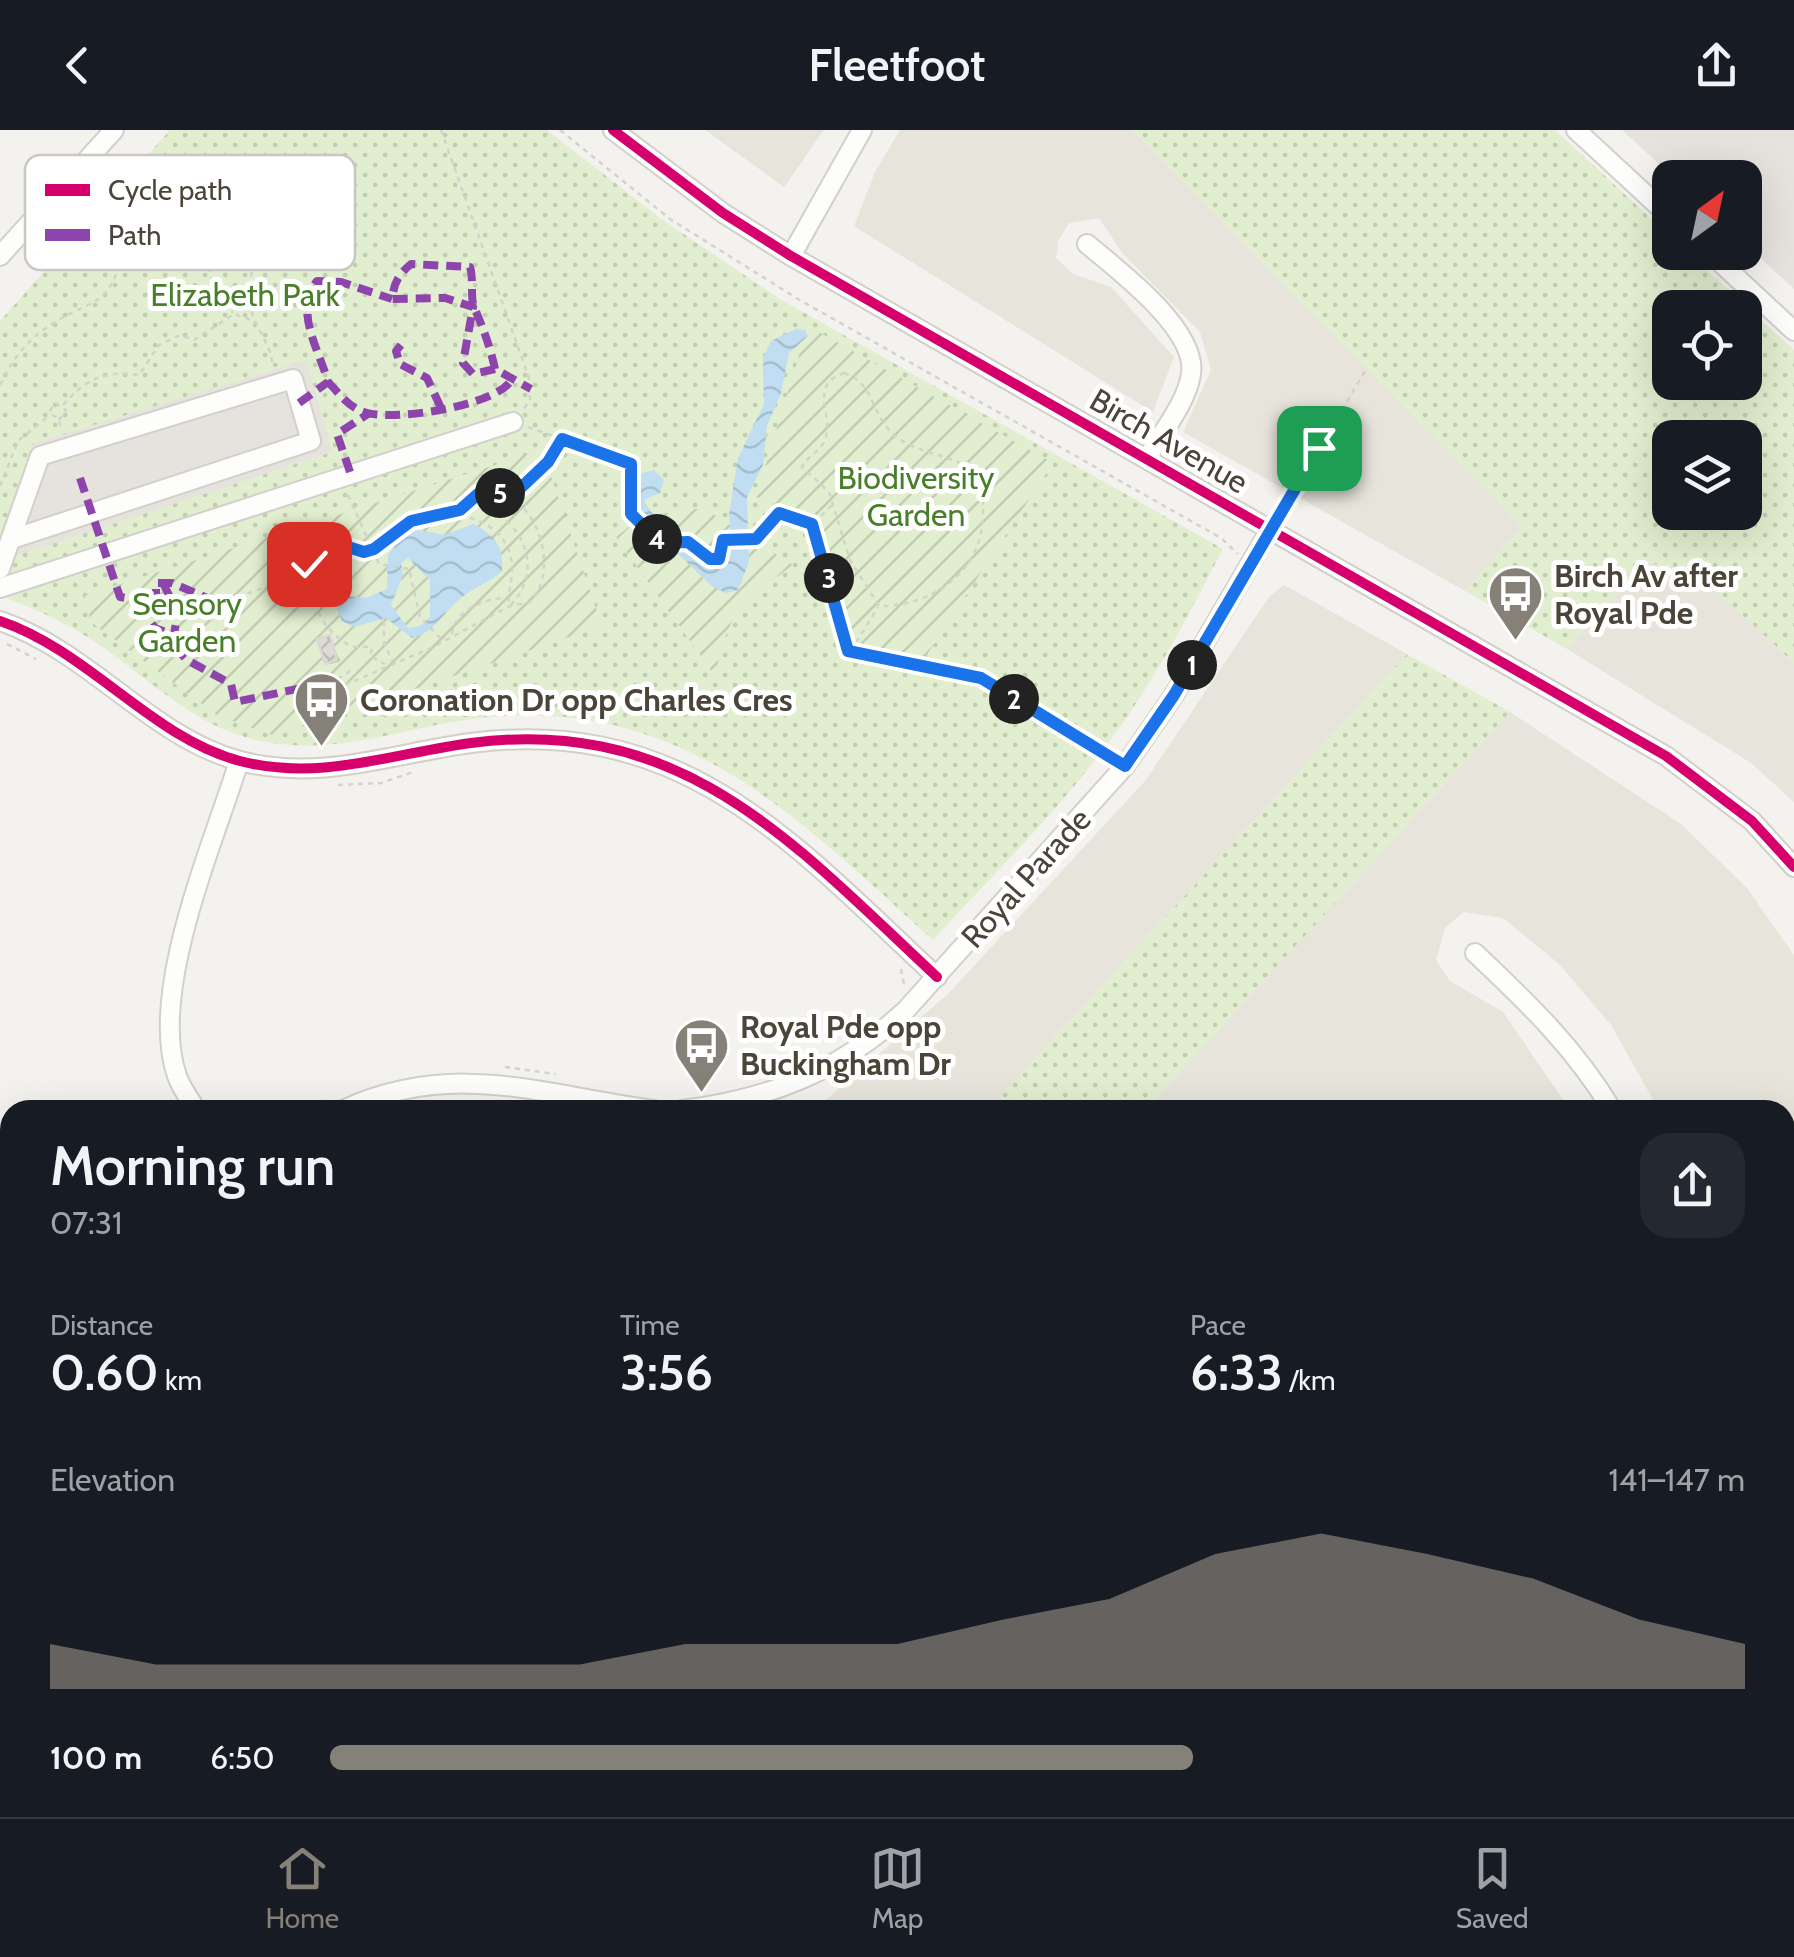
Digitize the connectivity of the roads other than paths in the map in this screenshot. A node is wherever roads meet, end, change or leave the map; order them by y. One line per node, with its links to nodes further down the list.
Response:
1 (114, 130): 5 (street)
2 (613, 130): 10 (street, Birch Avenue)
3 (862, 130): 10 (street)
4 (1576, 130): 6 (street)
5 (91, 155)
6 (1652, 200)
7 (25, 228): 9 (street)
8 (1087, 244): 14 (street)
9 (0, 256)
10 (791, 256): 14 (street, Birch Avenue)
11 (1728, 270): 12 (street)
12 (1794, 331)
13 (513, 422): 18 (street)
14 (1148, 457): 15 (street, Birch Avenue)
15 (1272, 528): 21 (street, Birch Avenue); 23 (street, Royal Parade)
16 (12, 539): 16 (street); 17 (street)
17 (0, 568)
18 (0, 588)
19 (0, 621): 20 (street)
20 (239, 761): 23 (street); 24 (street)
21 (1794, 867)
22 (1475, 953): 28 (street)
23 (937, 977): 27 (street, Royal Parade)
24 (190, 1100)
25 (352, 1100): 26 (street)
26 (595, 1100)
27 (747, 1100)
28 (1606, 1100)

